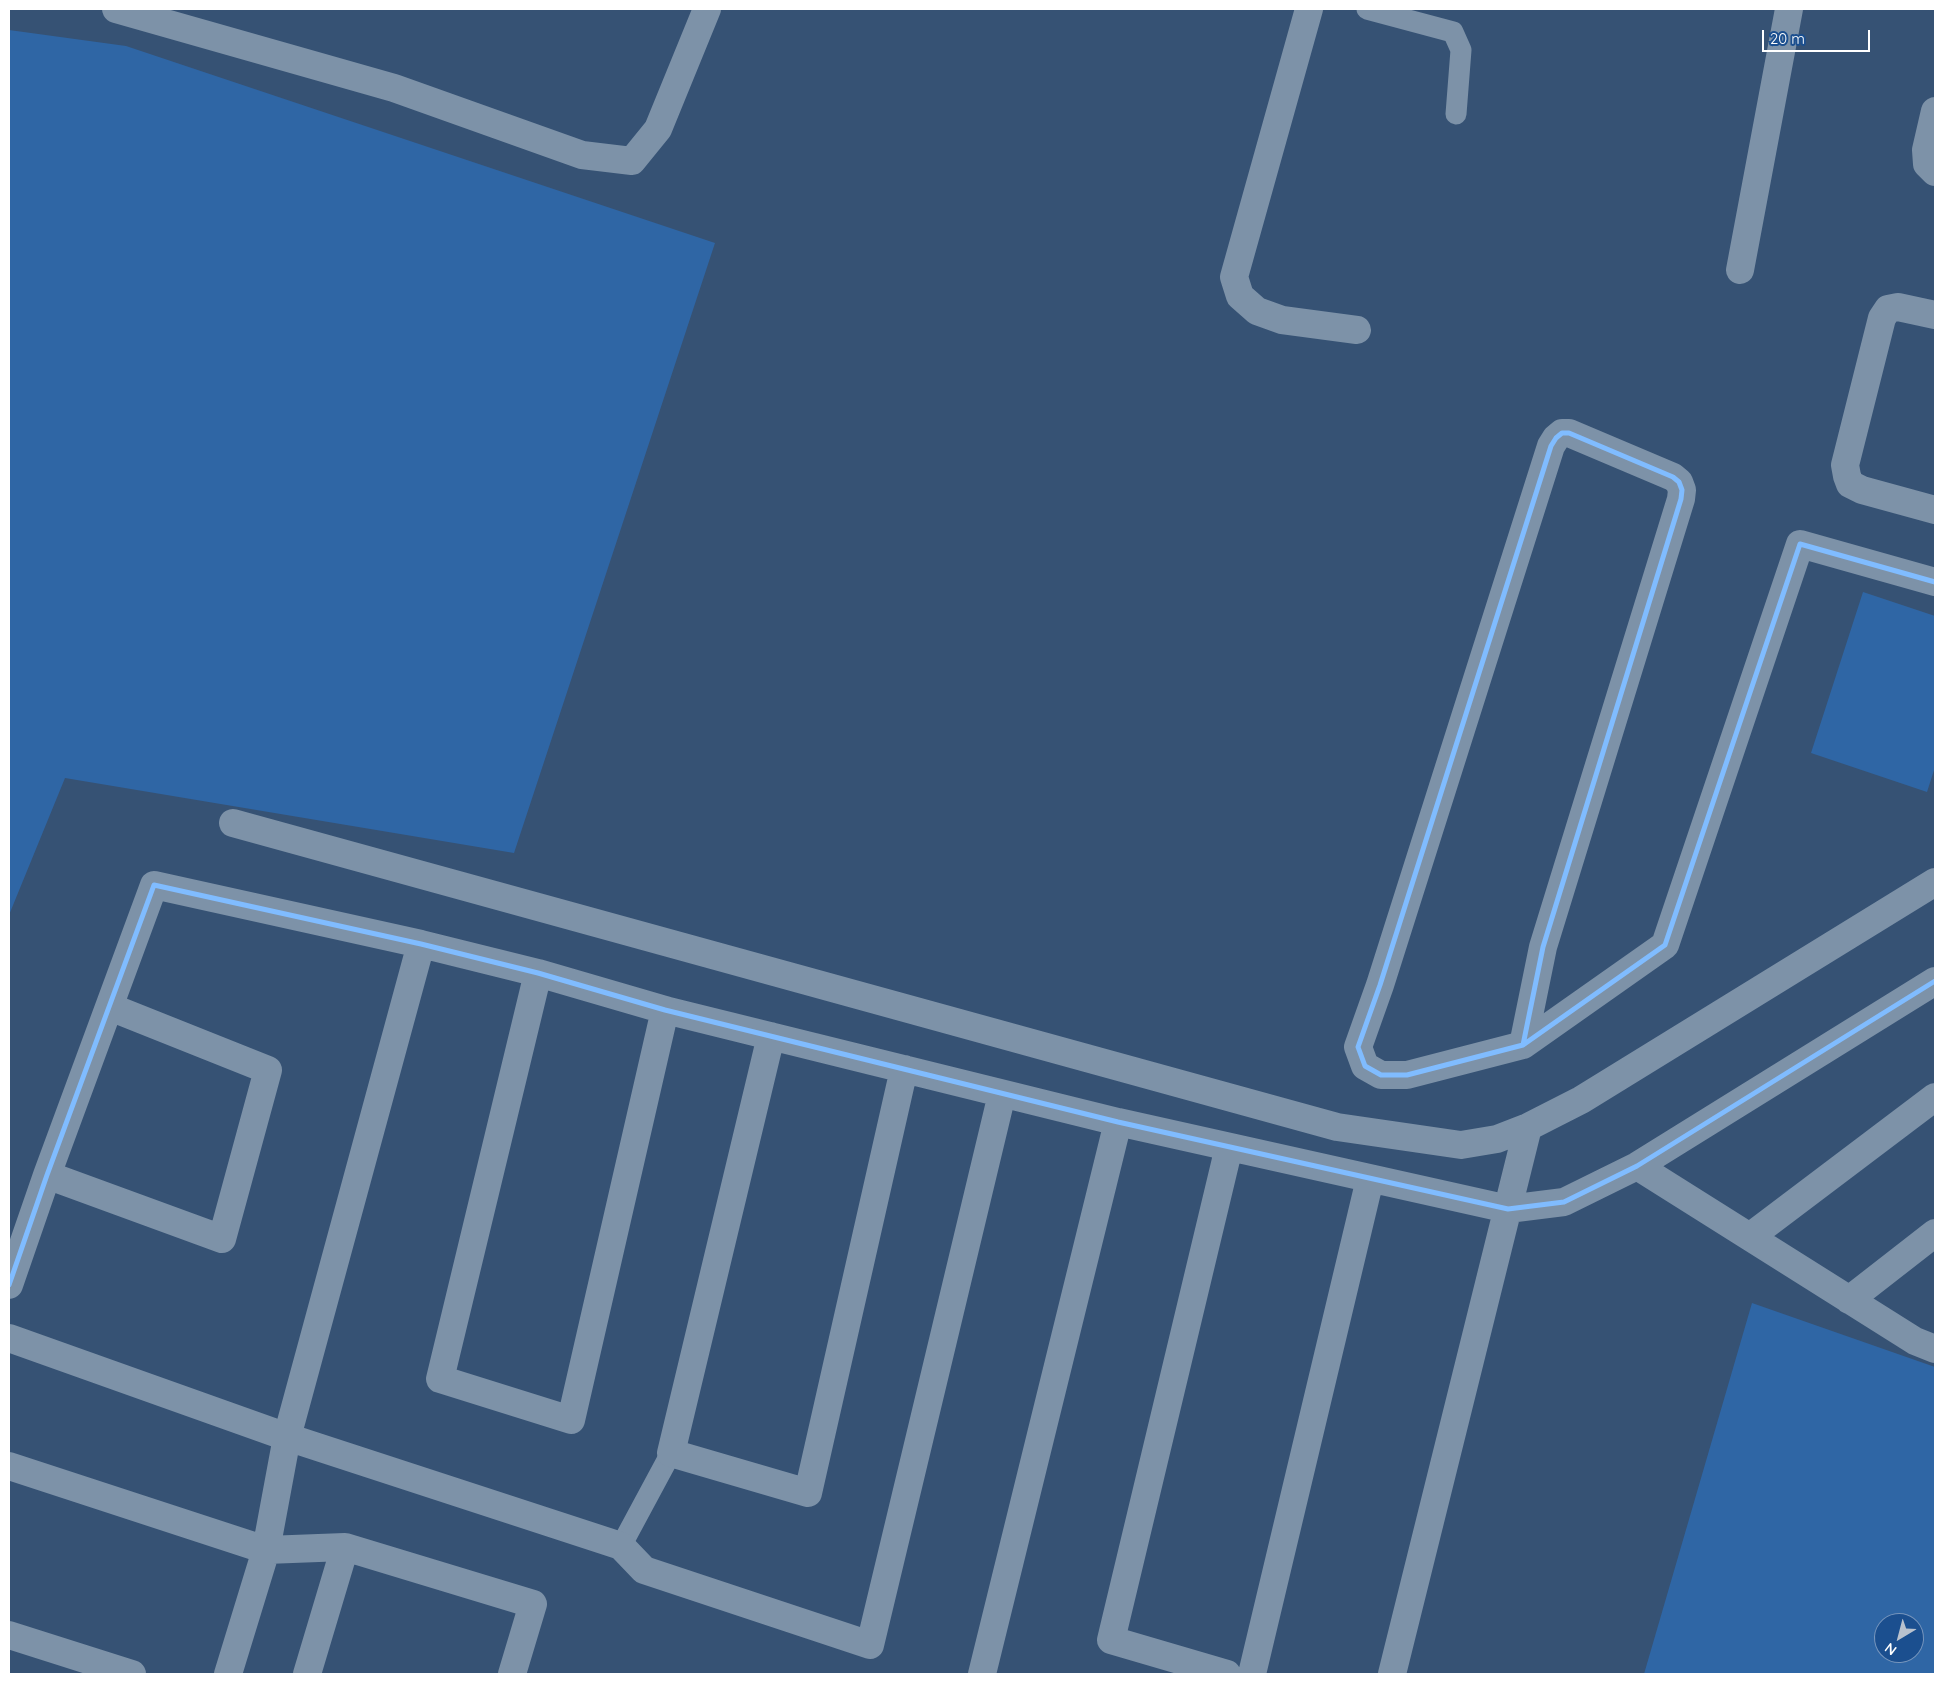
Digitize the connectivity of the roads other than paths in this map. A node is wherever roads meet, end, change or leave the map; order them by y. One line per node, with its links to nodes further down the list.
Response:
1 (116, 9): 2 (street)
2 (708, 9)
3 (1309, 9): 11 (street)
4 (1367, 9): 7 (lane)
5 (1789, 9): 9 (street)
6 (1935, 111): 8 (street)
7 (1456, 114)
8 (1935, 172)
9 (1740, 270)
10 (1935, 314): 12 (street)
11 (1357, 330)
12 (1935, 510)
13 (1935, 582): 22 (street)
14 (233, 823): 27 (street)
15 (1935, 882): 27 (street)
16 (421, 944): 17 (street); 19 (street); 39 (street)
17 (538, 973): 20 (street); 20 (street)
18 (1935, 981): 29 (street)
19 (110, 1007): 30 (street); 30 (street)
20 (665, 1010): 21 (street)
21 (771, 1036): 23 (street); 40 (street)
22 (1522, 1045): 22 (street)
23 (904, 1069): 24 (street); 40 (street)
24 (1002, 1094): 26 (street); 42 (street)
25 (1935, 1097): 34 (street)
26 (1118, 1122): 28 (street); 50 (street)
27 (1528, 1127): 32 (street)
28 (1228, 1147): 31 (street); 51 (street)
29 (1637, 1166): 32 (street); 34 (street)
30 (47, 1176): 35 (street)
31 (1370, 1178): 32 (street); 52 (street)
32 (1508, 1209): 53 (street)
33 (1935, 1234): 36 (street)
34 (1751, 1236): 36 (street)
35 (9, 1285)
36 (1849, 1300): 38 (street)
37 (9, 1338): 39 (street)
38 (1935, 1348)
39 (287, 1438): 42 (street); 44 (street)
40 (671, 1453): 42 (lane)
41 (9, 1466): 44 (street)
42 (621, 1546)
43 (345, 1547): 44 (street); 48 (street); 49 (street)
44 (266, 1550): 47 (street)
45 (9, 1635): 46 (street)
46 (132, 1674)
47 (228, 1674)
48 (307, 1674)
49 (512, 1674)
50 (982, 1674)
51 (1227, 1674)
52 (1252, 1674)
53 (1392, 1674)

